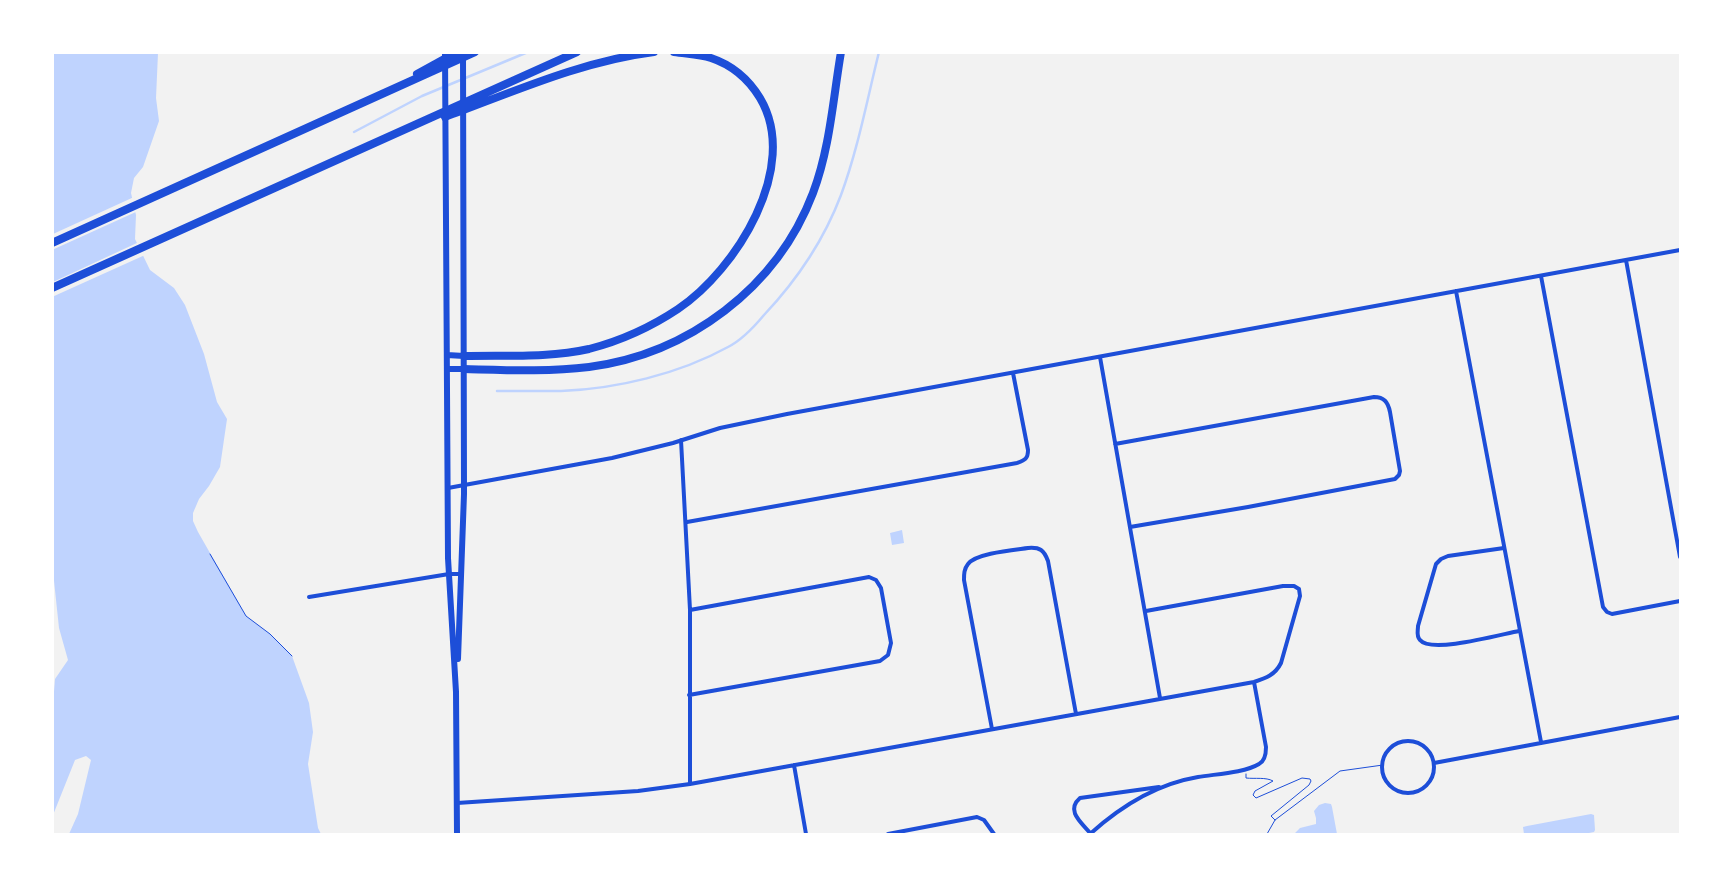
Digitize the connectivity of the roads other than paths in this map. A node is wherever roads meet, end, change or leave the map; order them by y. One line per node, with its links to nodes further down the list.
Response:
1 (445, 52): 17 (main road)
2 (457, 52): 9 (highway)
3 (463, 52): 18 (main road)
4 (475, 52): 9 (highway)
5 (577, 52): 10 (highway)
6 (654, 52): 10 (highway)
7 (674, 52): 18 (highway)
8 (841, 52): 21 (highway)
9 (349, 109): 11 (highway)
10 (387, 138): 15 (highway)
11 (52, 243)
12 (1680, 250): 13 (street)
13 (1626, 260): 14 (street); 30 (street)
14 (1541, 276): 16 (street); 34 (street)
15 (52, 288)
16 (1456, 291): 19 (street); 29 (street)
17 (447, 355): 18 (main road); 20 (main road)
18 (464, 356): 21 (main road)
19 (1100, 357): 22 (street); 24 (street)
20 (447, 369): 21 (main road); 26 (main road)
21 (464, 369): 25 (main road)
22 (1013, 374): 23 (street); 27 (street)
23 (681, 440): 25 (street); 27 (street)
24 (1115, 444): 28 (street); 28 (street)
25 (464, 486): 26 (street); 32 (main road)
26 (448, 488): 31 (main road)
27 (687, 522): 35 (street)
28 (1130, 527): 36 (street)
29 (1504, 548): 37 (street); 37 (street)
30 (1680, 557)
31 (449, 574): 32 (street); 33 (street); 39 (main road)
32 (462, 574): 39 (main road)
33 (309, 597)
34 (1680, 601)
35 (690, 610): 40 (street); 40 (street)
36 (1146, 611): 38 (street); 41 (street)
37 (1519, 631): 45 (street)
38 (1254, 682): 41 (street); 49 (street)
39 (456, 692): 50 (main road)
40 (690, 695): 48 (street)
41 (1160, 698): 42 (street)
42 (1076, 714): 44 (street); 44 (street)
43 (1680, 717): 45 (street)
44 (992, 729): 47 (street)
45 (1541, 742): 46 (street)
46 (1434, 763): 46 (street)
47 (794, 765): 48 (street); 53 (street)
48 (690, 784): 50 (street)
49 (1164, 786): 56 (street); 56 (street)
50 (457, 803): 52 (main road)
51 (912, 832): 54 (street); 55 (street)
52 (457, 834)
53 (806, 834)
54 (888, 834)
55 (994, 834)
56 (1090, 834)

